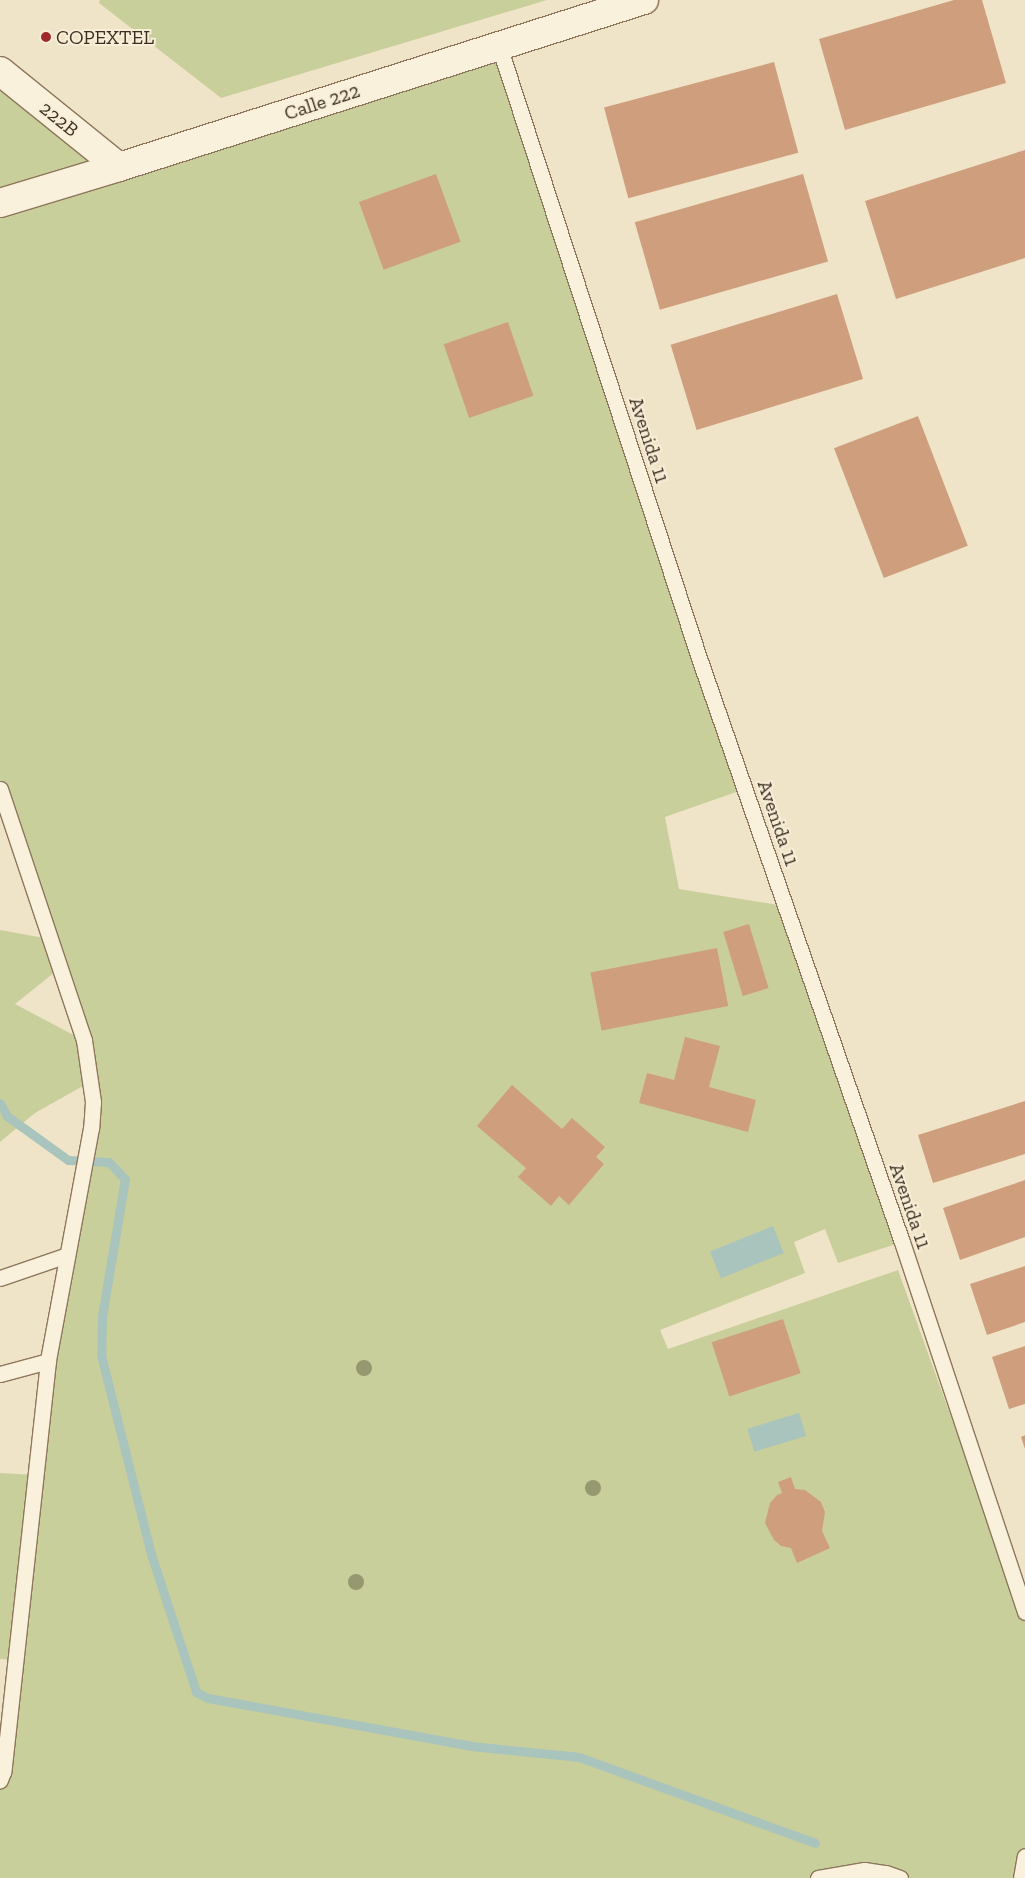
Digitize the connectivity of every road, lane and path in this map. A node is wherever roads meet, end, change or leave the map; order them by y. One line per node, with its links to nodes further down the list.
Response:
1 (644, 0): 2 (main road, Calle 222)
2 (499, 46): 4 (main road, Calle 222); 11 (lane, Avenida 11)
3 (0, 71): 4 (main road, 222B)
4 (119, 167): 5 (main road, Calle 222)
5 (0, 203)
6 (0, 789): 7 (lane)
7 (67, 1256): 8 (lane); 9 (lane)
8 (0, 1278)
9 (48, 1361): 10 (lane); 12 (lane)
10 (0, 1374)
11 (1025, 1612)
12 (0, 1780)
13 (1025, 1856): 16 (lane)
14 (818, 1878): 15 (lane)
15 (900, 1878)
16 (1021, 1878)

